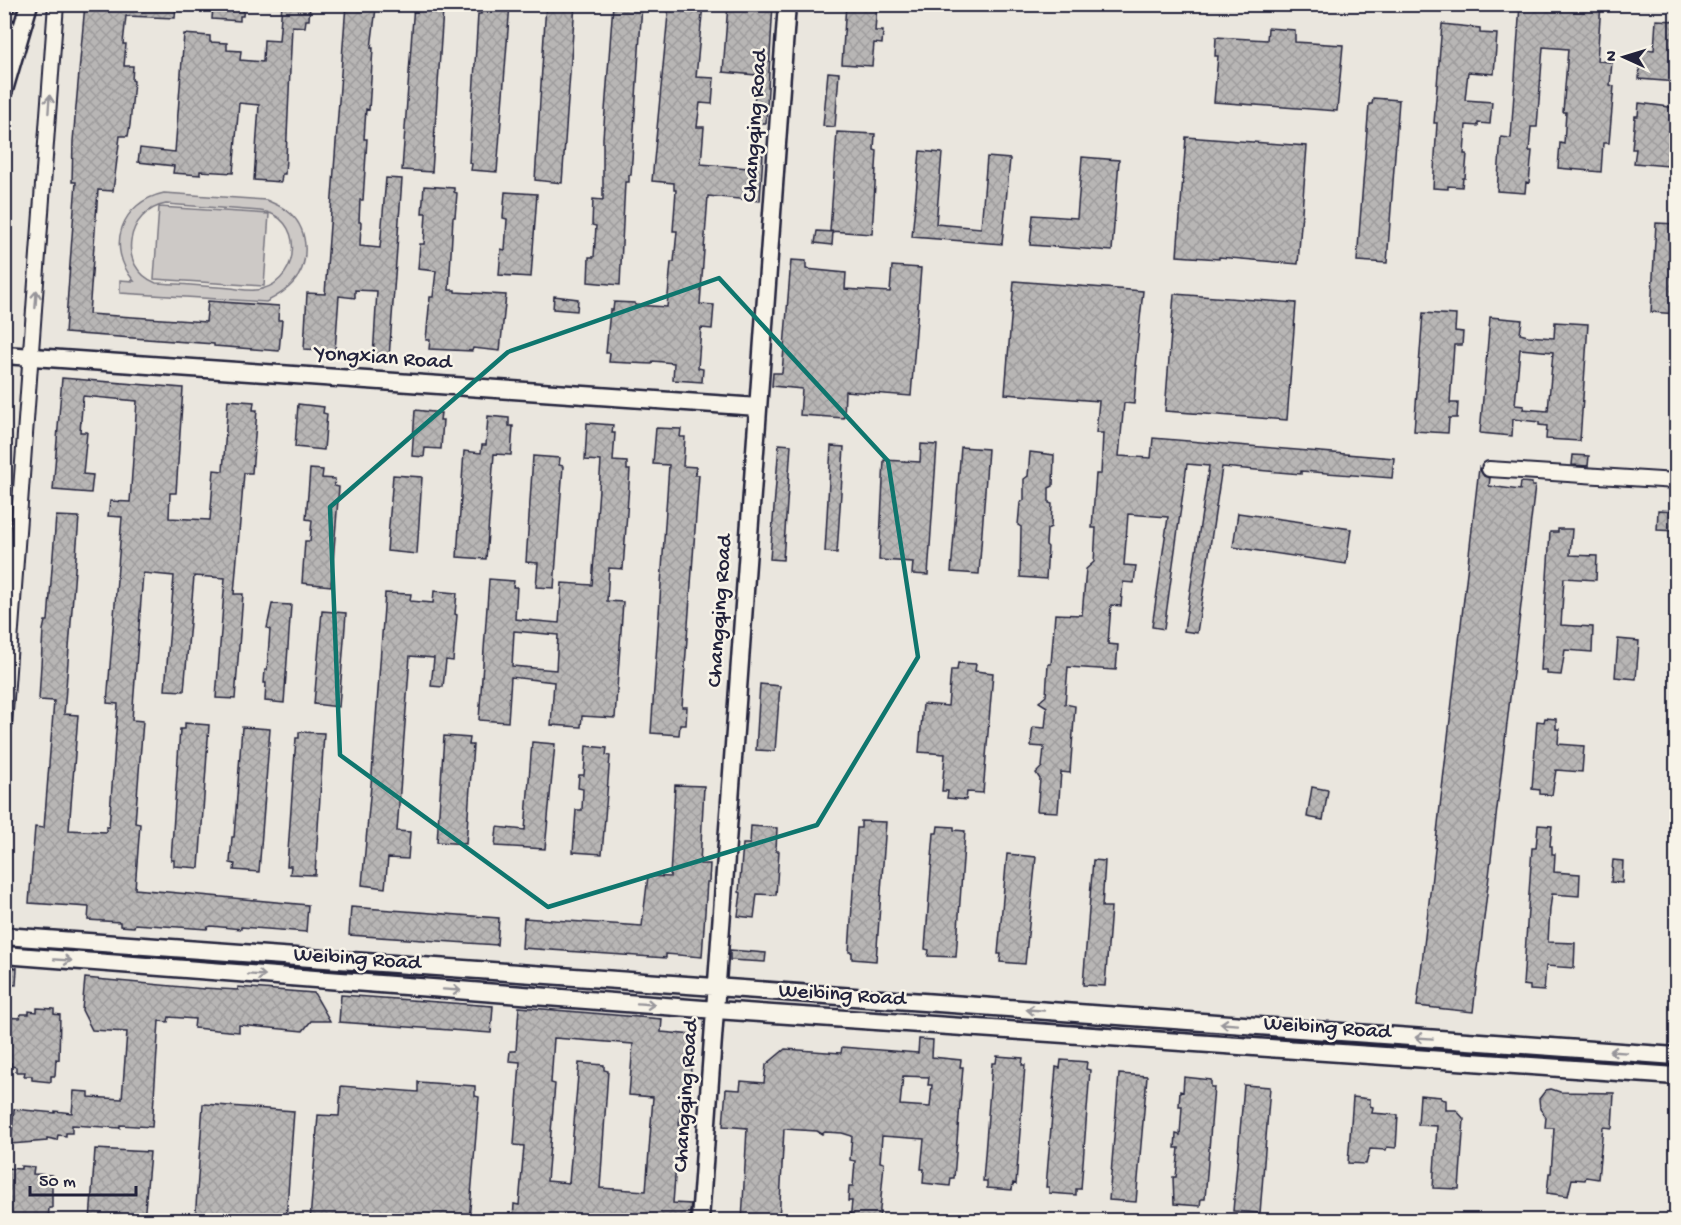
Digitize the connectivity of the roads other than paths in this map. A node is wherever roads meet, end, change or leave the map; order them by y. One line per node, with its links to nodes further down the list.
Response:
1 (29, 4): 5 (street)
2 (56, 4): 8 (street, one-way to 2)
3 (787, 4): 9 (street, Changqing Road)
4 (4, 25): 5 (street)
5 (15, 52): 6 (street)
6 (4, 90)
7 (4, 355): 8 (street, Yongxian Road)
8 (32, 357): 9 (street, Yongxian Road); 12 (street)
9 (758, 407): 15 (street, Changqing Road)
10 (1489, 469): 11 (street)
11 (1677, 481)
12 (4, 726)
13 (4, 936): 15 (street, Weibing Road)
14 (4, 956): 16 (street, Weibing Road, one-way to 16)
15 (717, 988): 16 (street, Changqing Road); 17 (street, Weibing Road, one-way to 15)
16 (716, 1010): 18 (street, Weibing Road); 19 (street, Changqing Road)
17 (1677, 1056)
18 (1677, 1076)
19 (700, 1221)

